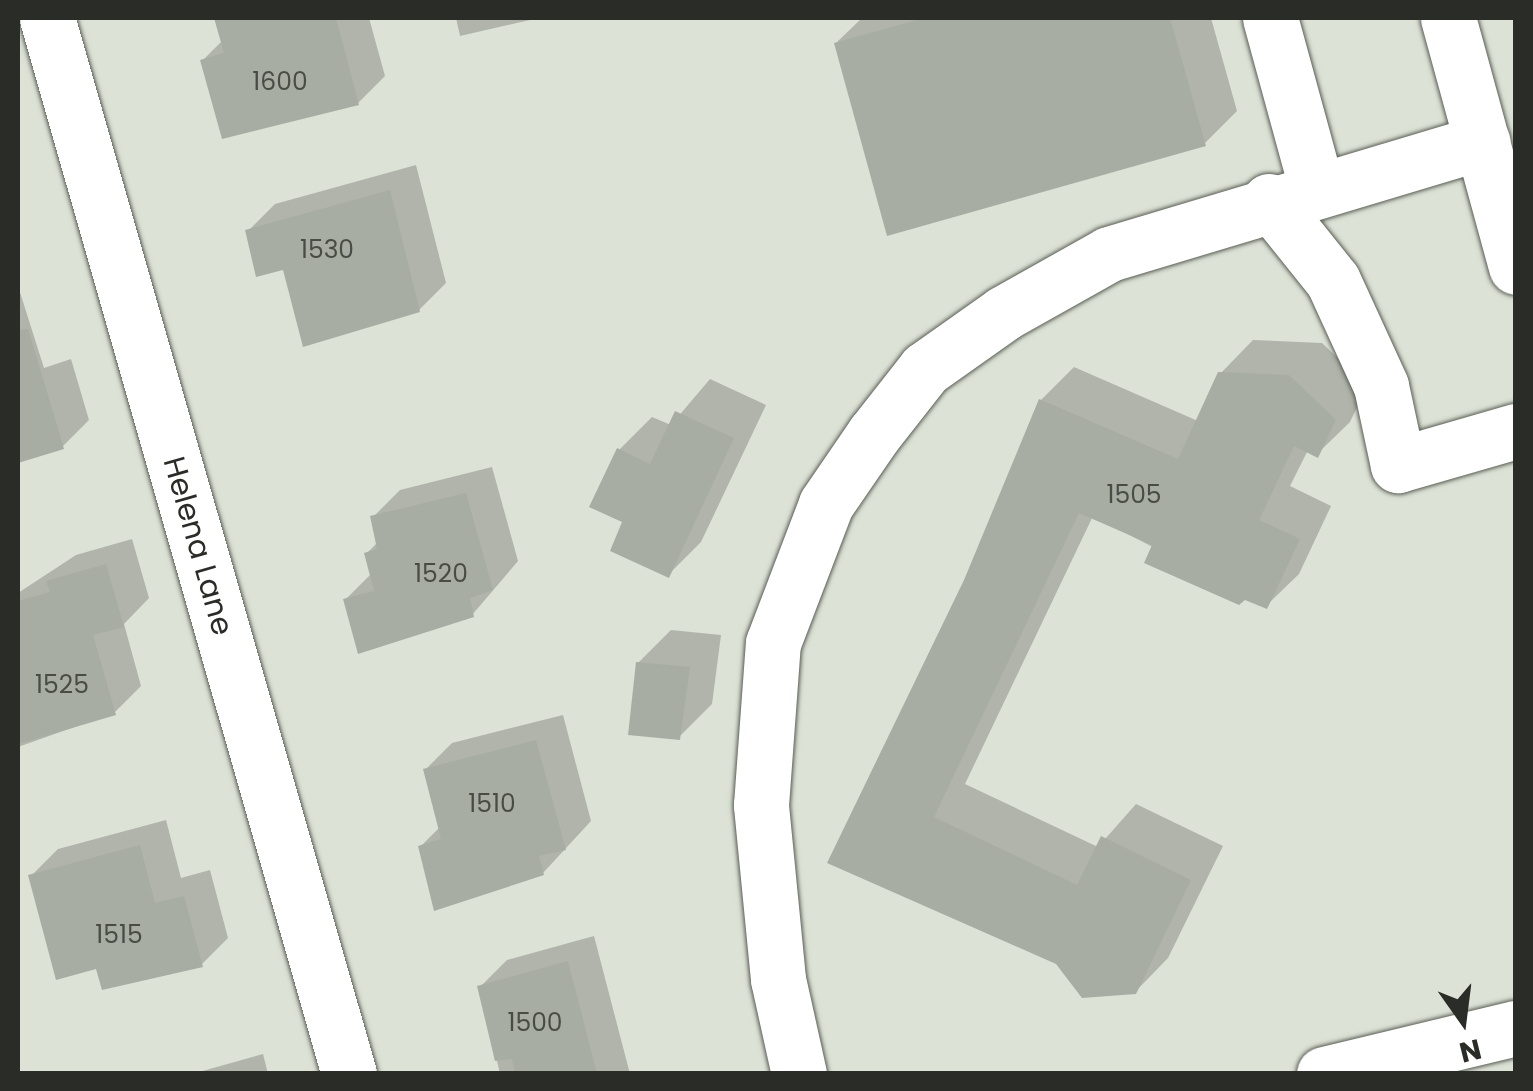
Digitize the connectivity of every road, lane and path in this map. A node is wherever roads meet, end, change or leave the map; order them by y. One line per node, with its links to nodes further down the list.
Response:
1 (47, 18): 9 (street, Helena Lane)
2 (1270, 18): 5 (street)
3 (1448, 18): 4 (street)
4 (1482, 142): 5 (street); 6 (street)
5 (1293, 195): 7 (street); 10 (street)
6 (1516, 267)
7 (1516, 430)
8 (1516, 1028): 11 (street)
9 (349, 1074)
10 (798, 1074)
11 (1324, 1074)

